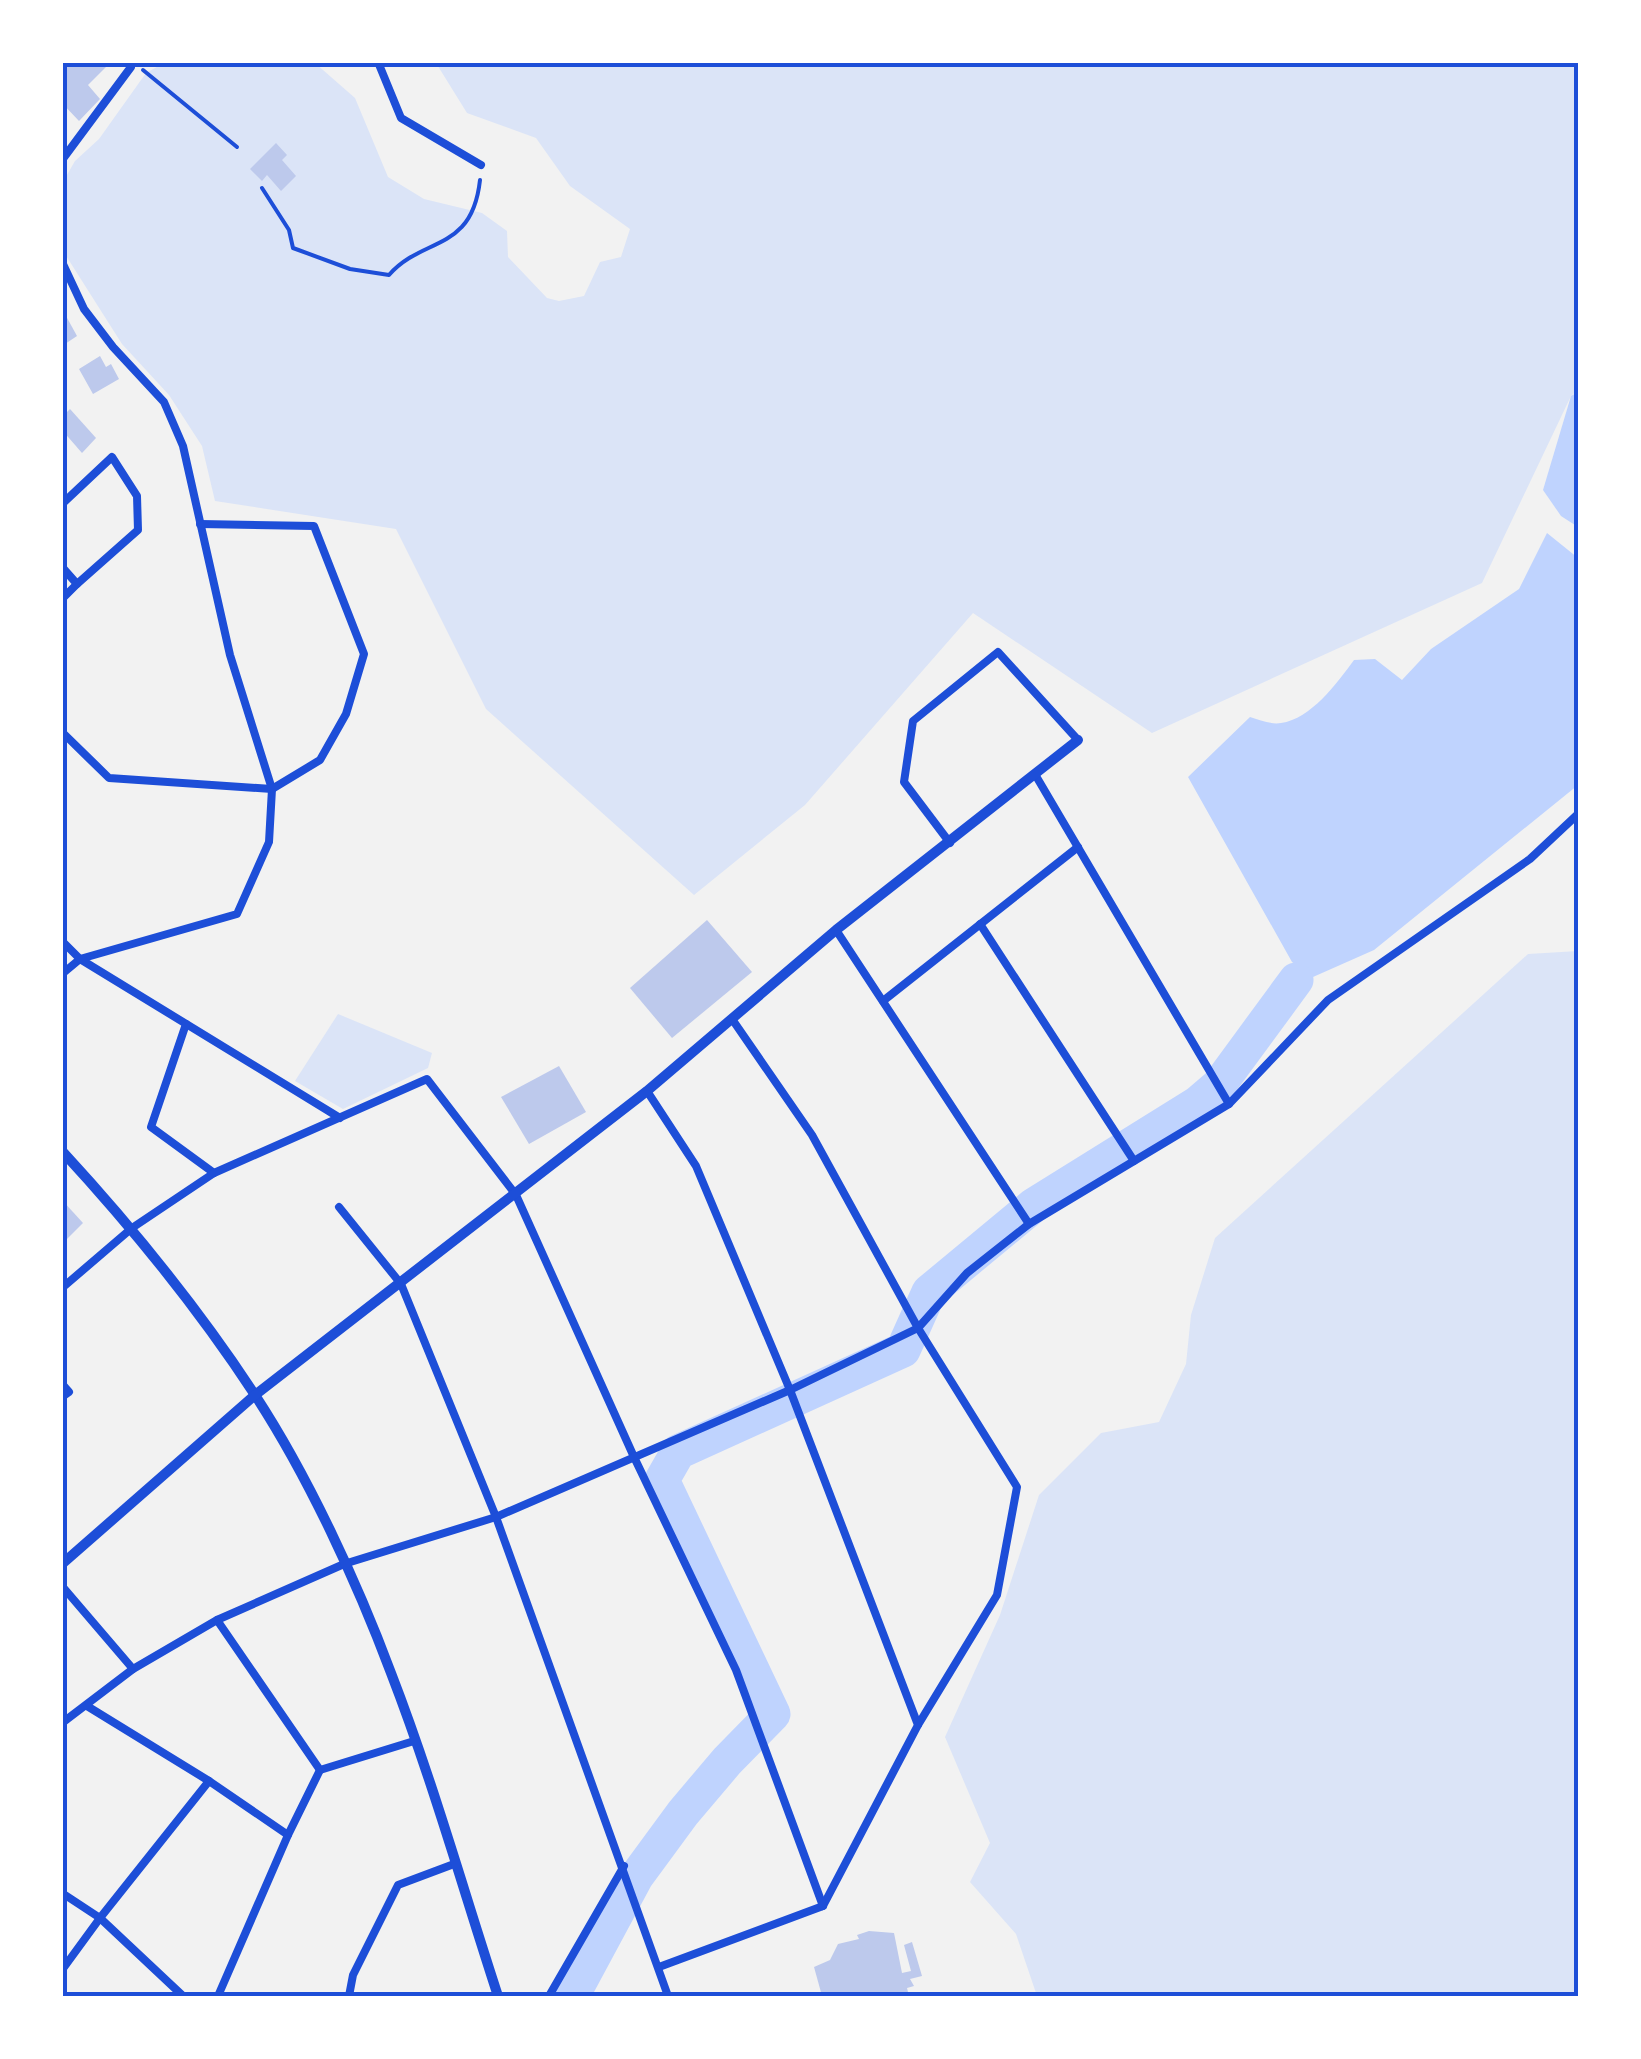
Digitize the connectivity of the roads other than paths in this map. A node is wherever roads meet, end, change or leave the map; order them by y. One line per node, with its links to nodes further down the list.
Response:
1 (378, 62): 4 (street)
2 (133, 64): 3 (street)
3 (62, 160)
4 (481, 165)
5 (62, 262): 7 (street)
6 (62, 504): 9 (street)
7 (200, 524): 14 (street); 14 (street)
8 (62, 567): 9 (street)
9 (78, 584): 10 (street)
10 (62, 599)
11 (62, 732): 14 (street)
12 (1078, 740): 13 (street); 16 (street)
13 (1036, 776): 16 (street); 17 (street)
14 (272, 790): 21 (street)
15 (1578, 814): 27 (street)
16 (950, 842): 19 (street)
17 (1078, 847): 18 (street); 27 (street)
18 (980, 924): 23 (street); 30 (street)
19 (836, 930): 23 (street); 24 (street)
20 (62, 940): 21 (street)
21 (80, 959): 22 (street); 25 (street)
22 (62, 974)
23 (883, 1001): 34 (street)
24 (732, 1019): 26 (street); 38 (street)
25 (186, 1024): 28 (street); 31 (street)
26 (647, 1090): 32 (street); 40 (street)
27 (1229, 1104): 30 (street)
28 (340, 1118): 31 (street); 32 (street)
29 (62, 1152): 35 (street)
30 (1134, 1160): 34 (street)
31 (214, 1173): 35 (street)
32 (516, 1195): 36 (street); 43 (street)
33 (340, 1207): 36 (street)
34 (1029, 1224): 38 (street)
35 (132, 1228): 37 (street); 41 (street)
36 (401, 1284): 41 (street); 44 (street)
37 (62, 1288)
38 (918, 1328): 40 (street); 52 (street)
39 (62, 1384): 42 (street)
40 (790, 1390): 43 (street); 52 (street)
41 (255, 1395): 45 (street); 46 (street)
42 (62, 1398)
43 (634, 1457): 44 (street); 60 (street)
44 (496, 1517): 46 (street); 58 (street)
45 (62, 1564)
46 (344, 1564): 48 (street); 53 (street)
47 (62, 1586): 49 (street)
48 (218, 1620): 49 (street); 54 (street)
49 (134, 1669): 50 (street)
50 (87, 1706): 51 (street); 55 (street)
51 (62, 1724)
52 (918, 1725): 60 (street)
53 (414, 1741): 54 (street); 57 (street)
54 (320, 1770): 56 (street)
55 (209, 1781): 56 (street); 61 (street)
56 (288, 1835): 65 (street)
57 (454, 1864): 66 (street); 67 (street)
58 (624, 1866): 62 (street); 68 (street)
59 (62, 1893): 61 (street)
60 (822, 1906): 62 (street)
61 (100, 1918): 63 (street); 64 (street)
62 (658, 1966): 69 (street)
63 (62, 1970)
64 (183, 1996)
65 (218, 1996)
66 (349, 1996)
67 (498, 1996)
68 (548, 1996)
69 (668, 1996)

